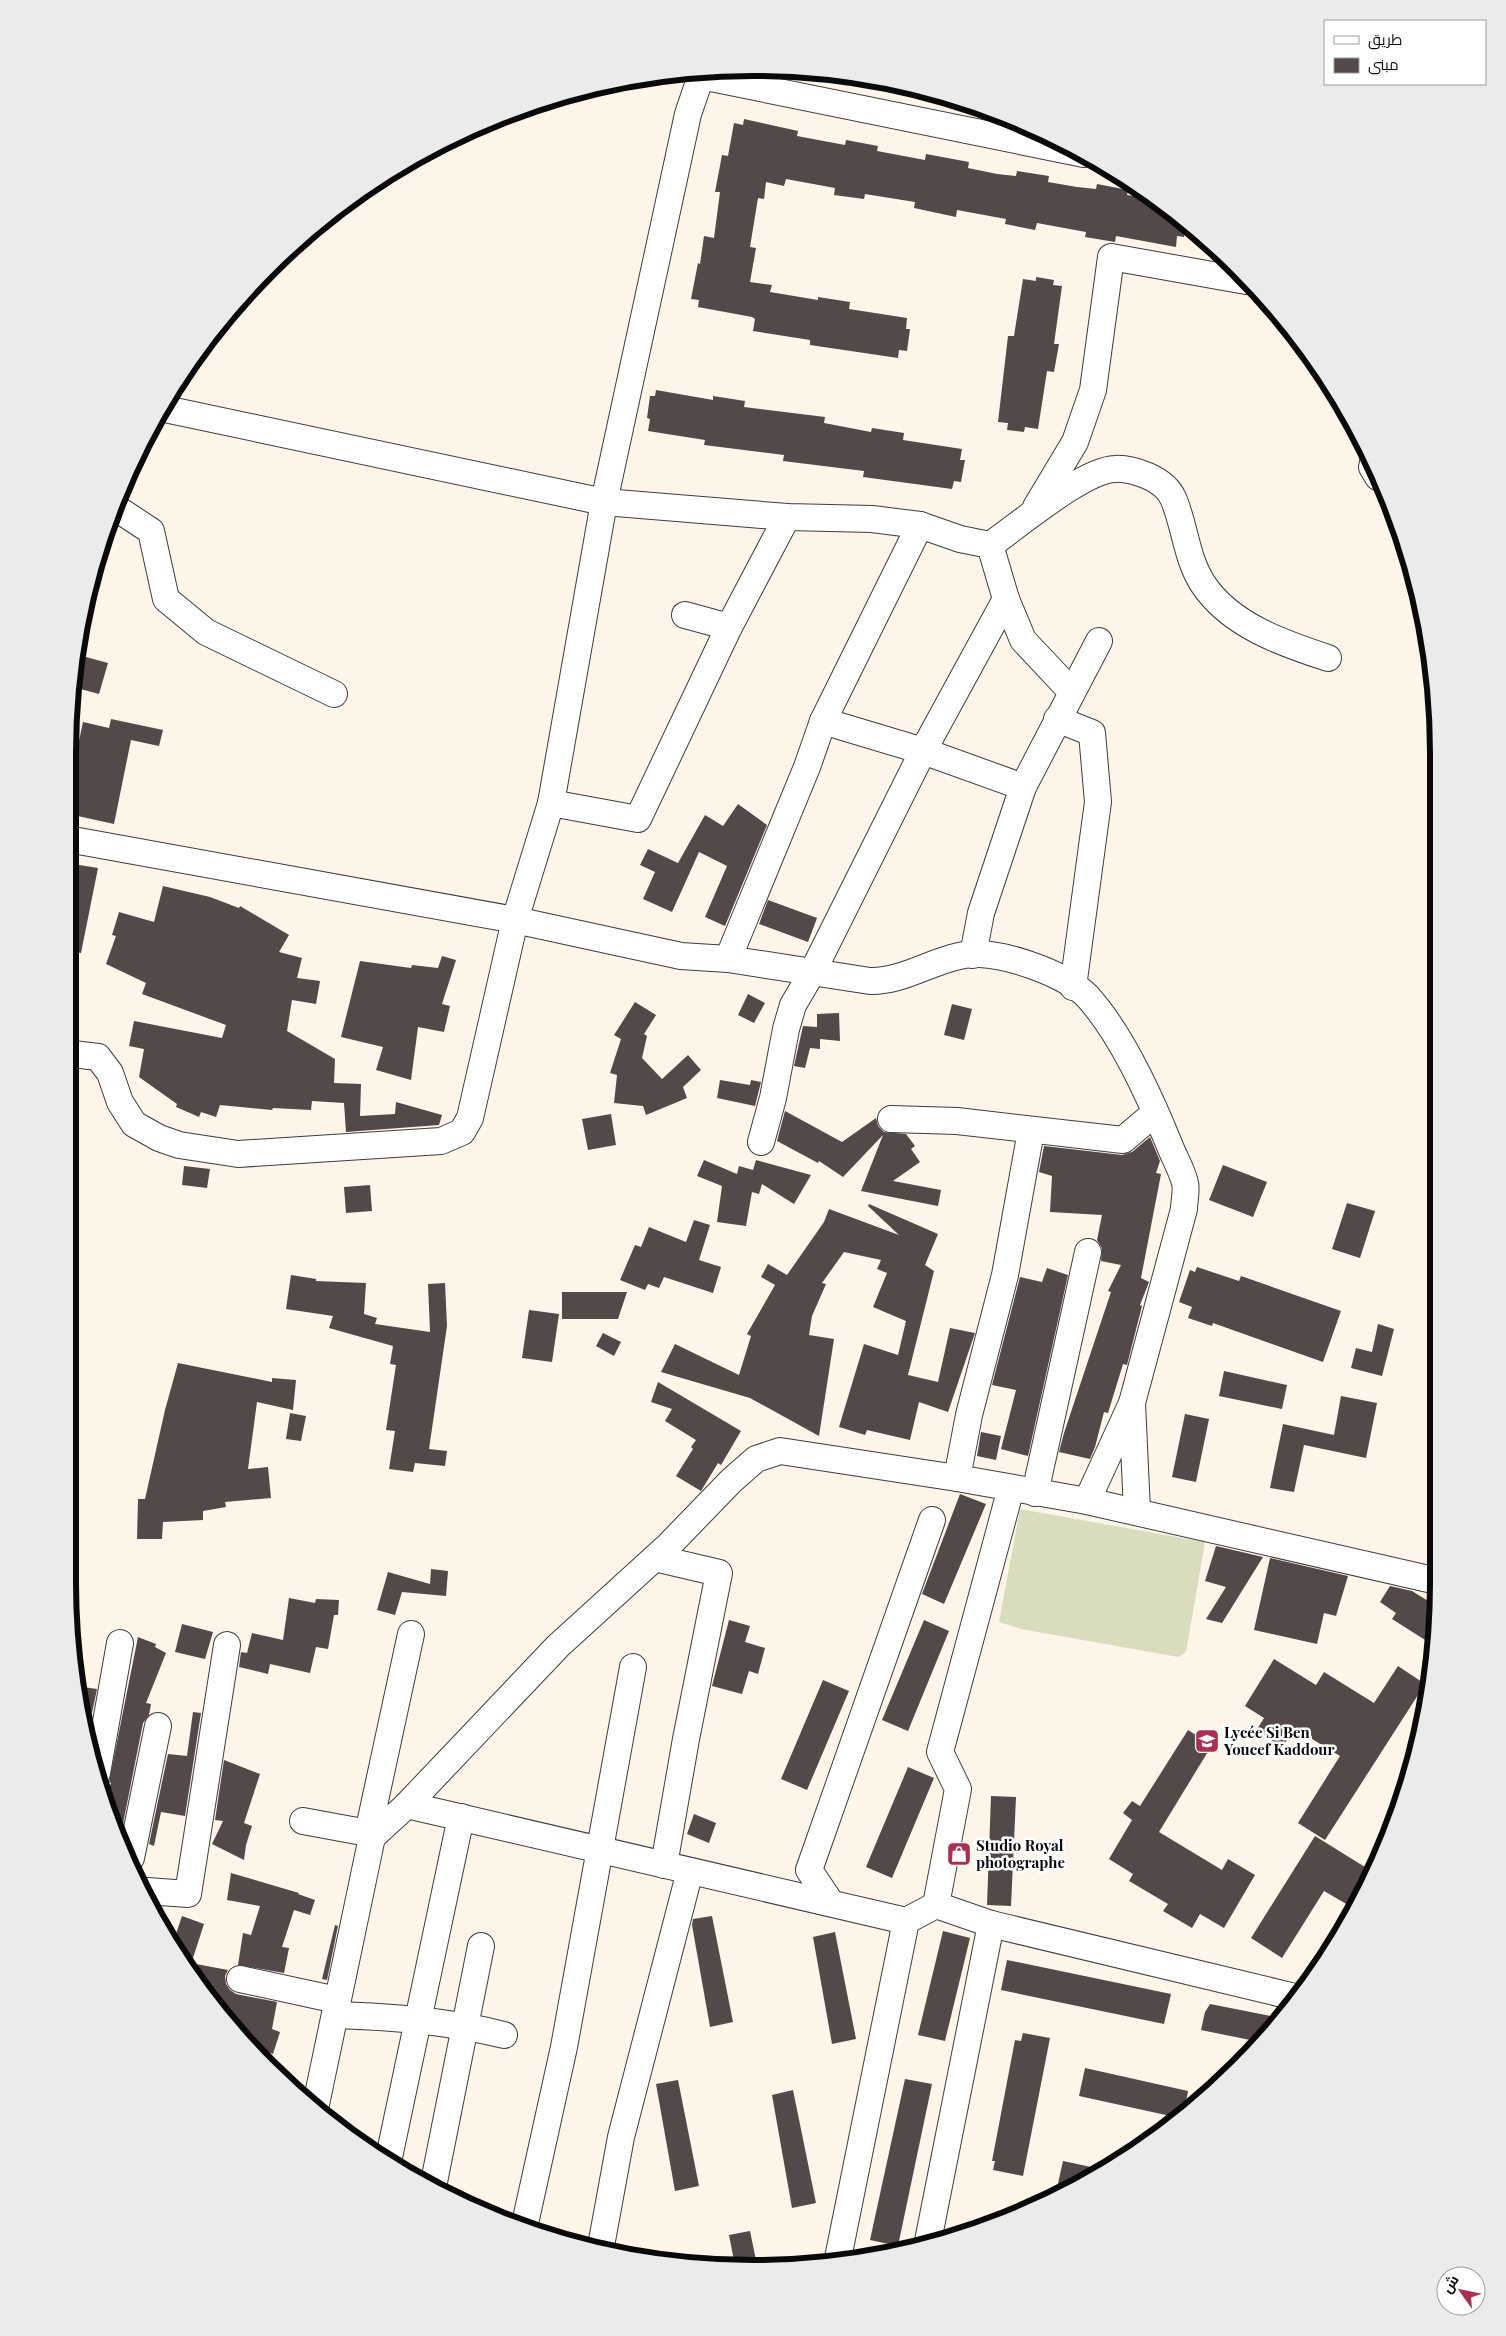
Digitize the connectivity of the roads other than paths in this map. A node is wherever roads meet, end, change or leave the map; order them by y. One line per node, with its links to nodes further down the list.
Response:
1 (713, 78): 3 (street)
2 (693, 79): 6 (street)
3 (1056, 148)
4 (1237, 279): 8 (street)
5 (170, 410): 6 (street)
6 (604, 502): 9 (street); 23 (street)
7 (121, 511): 18 (street)
8 (1031, 516): 11 (street); 16 (street)
9 (787, 517): 10 (street); 14 (street)
10 (920, 525): 11 (street); 20 (street)
11 (990, 545): 12 (street)
12 (1006, 599): 17 (street); 21 (street)
13 (685, 614): 14 (street)
14 (729, 627): 23 (street)
15 (1099, 641): 17 (street)
16 (1328, 658)
17 (1071, 691): 19 (street)
18 (334, 694)
19 (1057, 719): 22 (street); 29 (street)
20 (823, 721): 21 (street); 27 (street)
21 (922, 751): 22 (street); 28 (street)
22 (1023, 787): 26 (street)
23 (551, 802): 25 (street)
24 (76, 841): 25 (street)
25 (515, 920): 27 (street); 30 (street)
26 (973, 955): 28 (street); 29 (street)
27 (728, 959): 28 (street)
28 (813, 971): 34 (street)
29 (1073, 987): 31 (street)
30 (76, 1054)
31 (1156, 1113): 33 (street); 36 (street)
32 (891, 1119): 33 (street)
33 (1031, 1130): 37 (street)
34 (761, 1142)
35 (1088, 1252): 38 (street)
36 (1132, 1403): 39 (street); 40 (street)
37 (957, 1478): 38 (street); 42 (street)
38 (1023, 1490): 39 (street); 60 (street)
39 (1087, 1501): 40 (street)
40 (1137, 1511): 43 (street)
41 (932, 1520): 59 (street)
42 (655, 1558): 50 (street); 56 (street)
43 (1430, 1579)
44 (411, 1634): 53 (street)
45 (120, 1643): 49 (street)
46 (228, 1645): 58 (street)
47 (633, 1667): 54 (street)
48 (158, 1726): 55 (street)
49 (99, 1759)
50 (407, 1805): 51 (street); 53 (street)
51 (461, 1817): 54 (street); 67 (street)
52 (303, 1821): 53 (street)
53 (370, 1835): 66 (street)
54 (599, 1850): 56 (street); 73 (street)
55 (132, 1852)
56 (664, 1865): 57 (street)
57 (690, 1871): 59 (street); 75 (street)
58 (151, 1891)
59 (831, 1903): 61 (street)
60 (936, 1904): 61 (street); 62 (street)
61 (906, 1921): 76 (street)
62 (991, 1924): 65 (street); 74 (street)
63 (481, 1946): 68 (street)
64 (240, 1979): 66 (street)
65 (1289, 1996)
66 (337, 2007): 67 (street); 70 (street)
67 (416, 2018): 68 (street); 71 (street)
68 (465, 2025): 69 (street); 72 (street)
69 (504, 2035)
70 (318, 2101)
71 (390, 2154)
72 (434, 2179)
73 (526, 2220)
74 (929, 2237)
75 (602, 2242)
76 (839, 2254)

